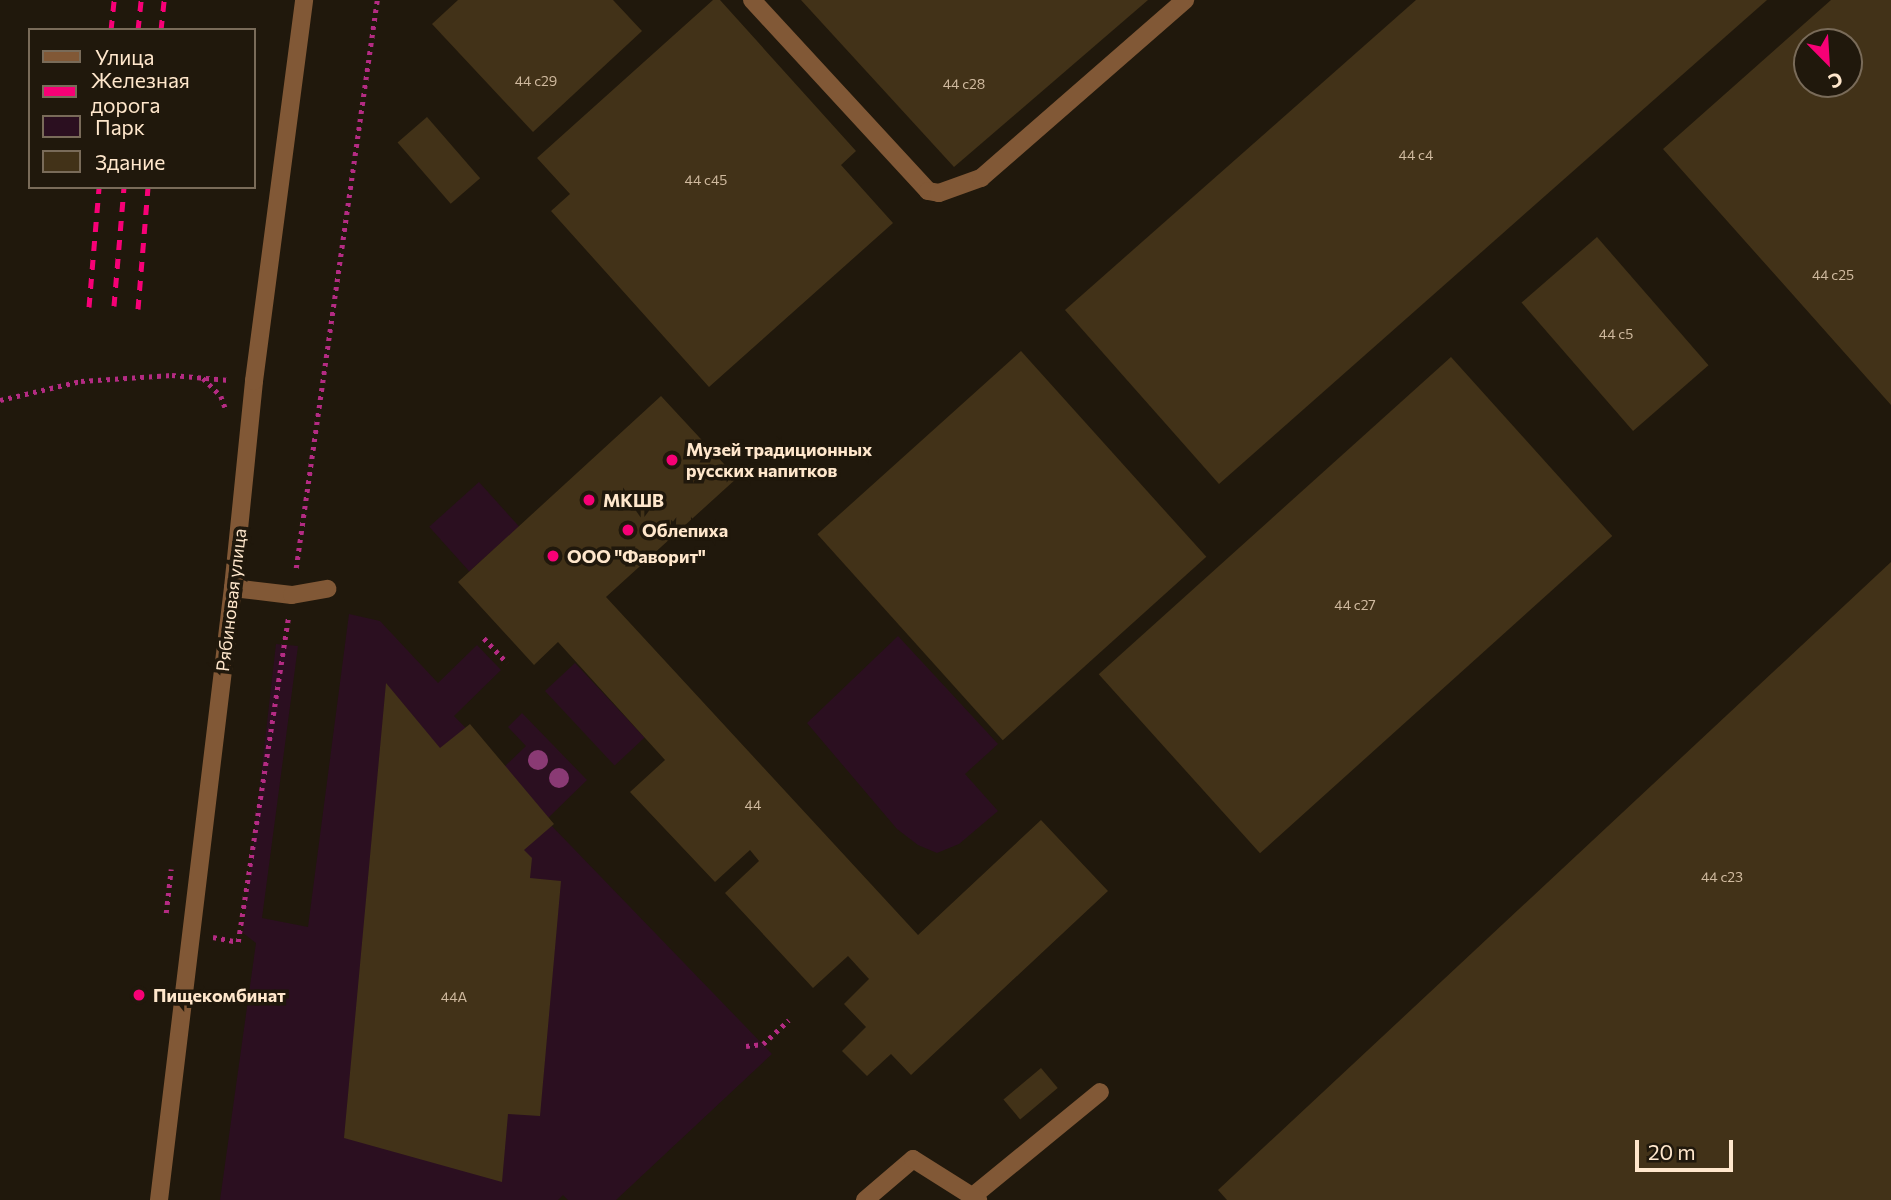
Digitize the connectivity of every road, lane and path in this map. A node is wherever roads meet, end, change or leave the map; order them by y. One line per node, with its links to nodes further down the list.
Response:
1 (304, 0): 7 (street, Рябиновая улица)
2 (377, 0): 9 (path)
3 (752, 0): 4 (street)
4 (1185, 0)
5 (203, 377): 6 (path)
6 (0, 400)
7 (233, 588): 9 (street); 12 (street, Рябиновая улица)
8 (327, 589): 9 (street)
9 (292, 595): 12 (path)
10 (484, 638): 11 (path)
11 (507, 663)
12 (190, 933): 17 (street, Рябиновая улица)
13 (789, 1020): 14 (path)
14 (746, 1046)
15 (1100, 1092): 16 (street)
16 (975, 1198): 18 (street)
17 (159, 1200)
18 (865, 1200)

